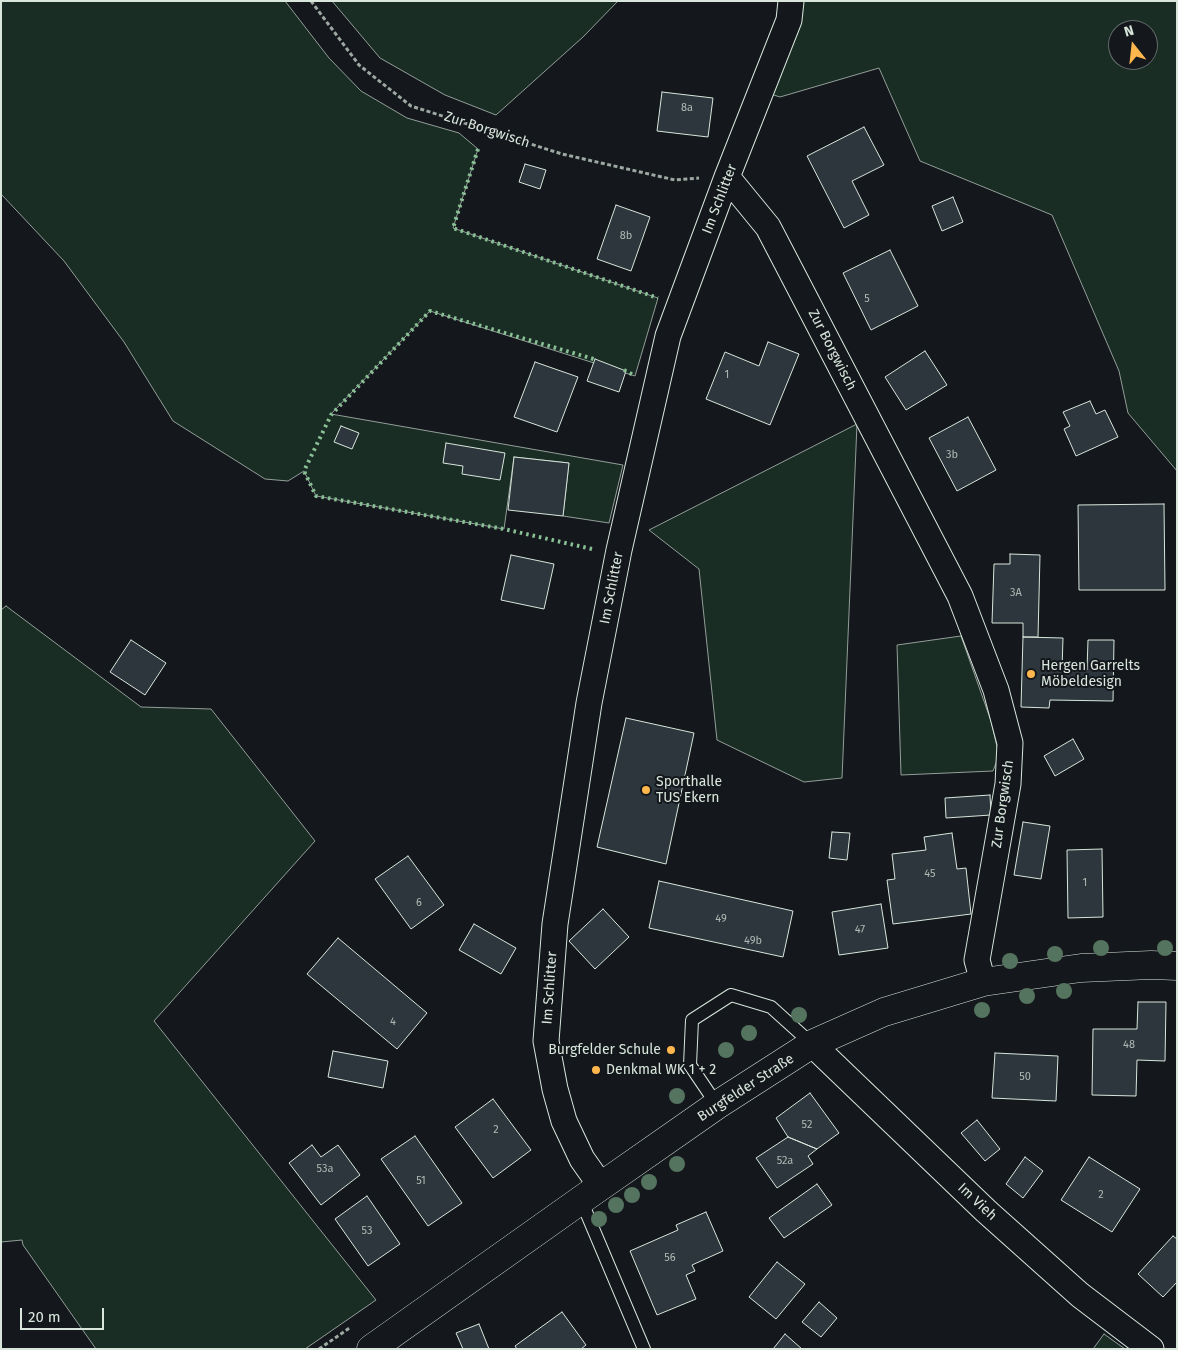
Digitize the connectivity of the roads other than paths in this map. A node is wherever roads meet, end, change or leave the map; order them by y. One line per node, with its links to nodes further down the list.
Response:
1 (791, 1): 2 (street, Im Schlitter)
2 (727, 177): 4 (street, Zur Borgwisch); 7 (street, Im Schlitter)
3 (1177, 966): 4 (street, Burgfelder Straße)
4 (983, 982): 5 (street, Burgfelder Straße)
5 (812, 1044): 6 (street, Burgfelder Straße); 6 (lane); 10 (street, Im Vieh)
6 (717, 1105): 7 (street, Burgfelder Straße)
7 (591, 1193): 8 (street, Burgfelder Straße); 9 (lane)
8 (372, 1349)
9 (644, 1349)
10 (1151, 1349)

